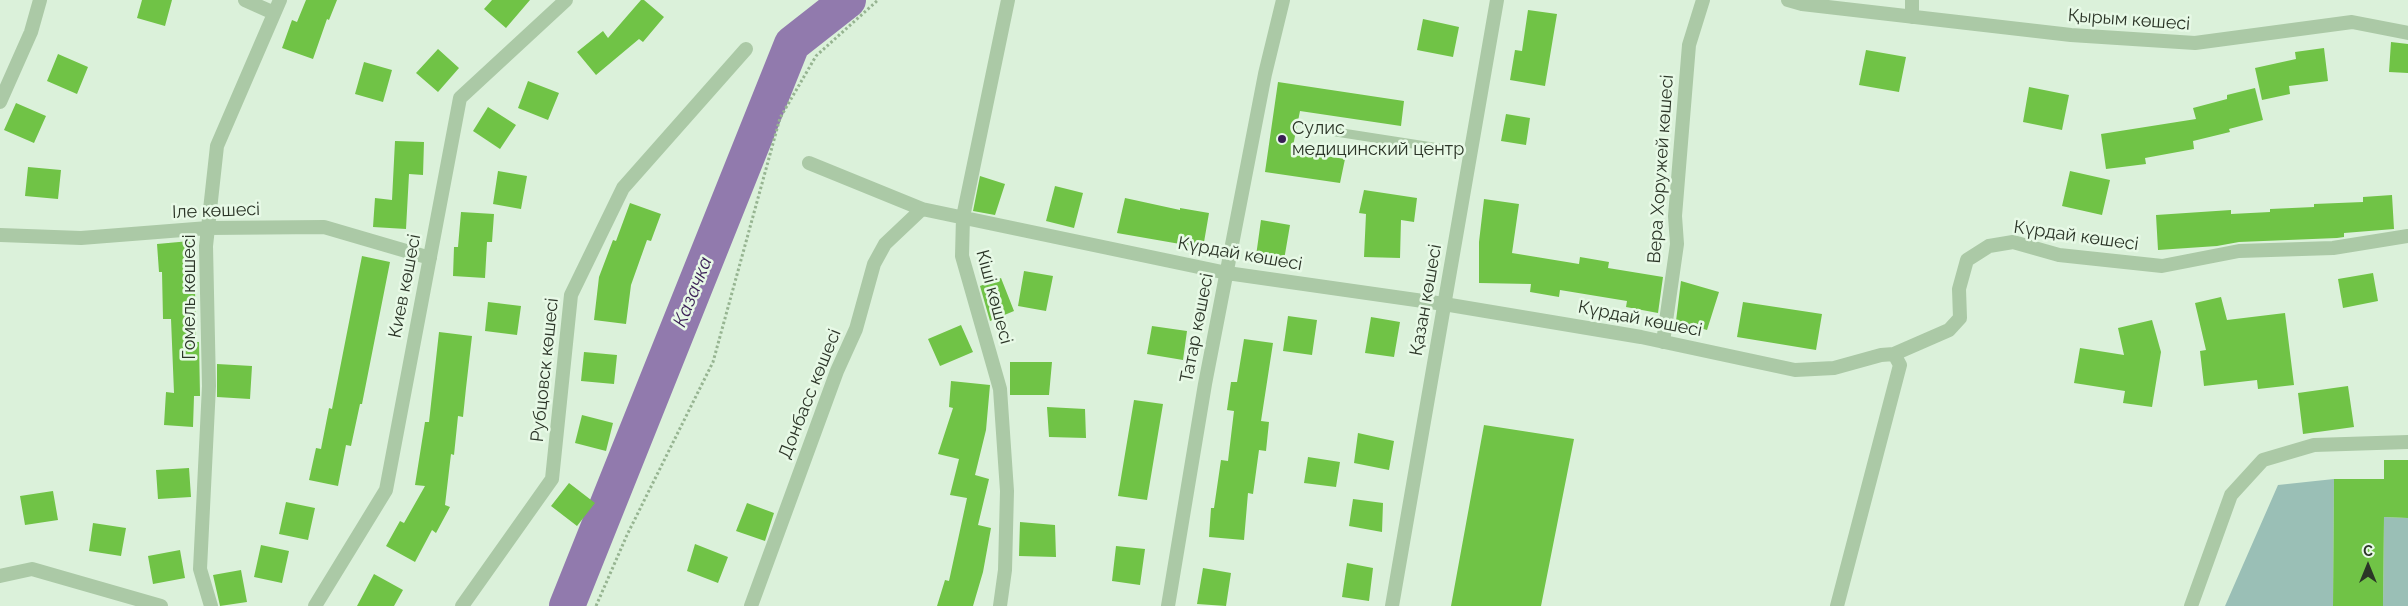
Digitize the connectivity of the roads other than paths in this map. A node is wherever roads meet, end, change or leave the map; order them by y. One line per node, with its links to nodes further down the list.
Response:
1 (40, 0): 15 (street)
2 (245, 0): 11 (street)
3 (280, 0): 11 (street, Гомель көшесі)
4 (566, 0): 24 (street, Киев көшесі)
5 (1008, 0): 20 (street, Кіші көшесі)
6 (1284, 0): 25 (street, Татар көшесі)
7 (1497, 0): 17 (street, Қазан көшесі)
8 (1703, 0): 27 (street, Вера Хоружей көшесі)
9 (1788, 0): 12 (street, Қырым көшесі)
10 (1912, 0): 12 (street)
11 (274, 13): 21 (street, Гомель көшесі)
12 (1912, 17): 13 (street, Қырым көшесі)
13 (2408, 33)
14 (746, 49): 34 (street, Рубцовск көшесі)
15 (0, 102)
16 (1336, 132): 17 (lane)
17 (1470, 153): 26 (street, Қазан көшесі)
18 (809, 163): 19 (street, Күрдай көшесі)
19 (922, 209): 20 (street, Күрдай көшесі); 35 (street, Донбасс көшесі)
20 (962, 217): 25 (street, Күрдай көшесі); 36 (street, Кіші көшесі)
21 (208, 228): 22 (street, Іле көшесі); 24 (street, Іле көшесі); 32 (street, Гомель көшесі)
22 (0, 235)
23 (2408, 236): 28 (street, Күрдай көшесі)
24 (430, 258): 33 (street, Киев көшесі)
25 (1227, 273): 26 (street, Күрдай көшесі); 37 (street, Татар көшесі)
26 (1444, 304): 27 (street, Күрдай көшесі); 38 (street, Қазан көшесі)
27 (1663, 342): 28 (street, Күрдай көшесі)
28 (1894, 354): 39 (street)
29 (2408, 442): 40 (street)
30 (0, 576): 31 (street)
31 (161, 606)
32 (212, 606)
33 (315, 606)
34 (462, 606)
35 (751, 606)
36 (1000, 606)
37 (1168, 606)
38 (1392, 606)
39 (1837, 606)
40 (2191, 606)

